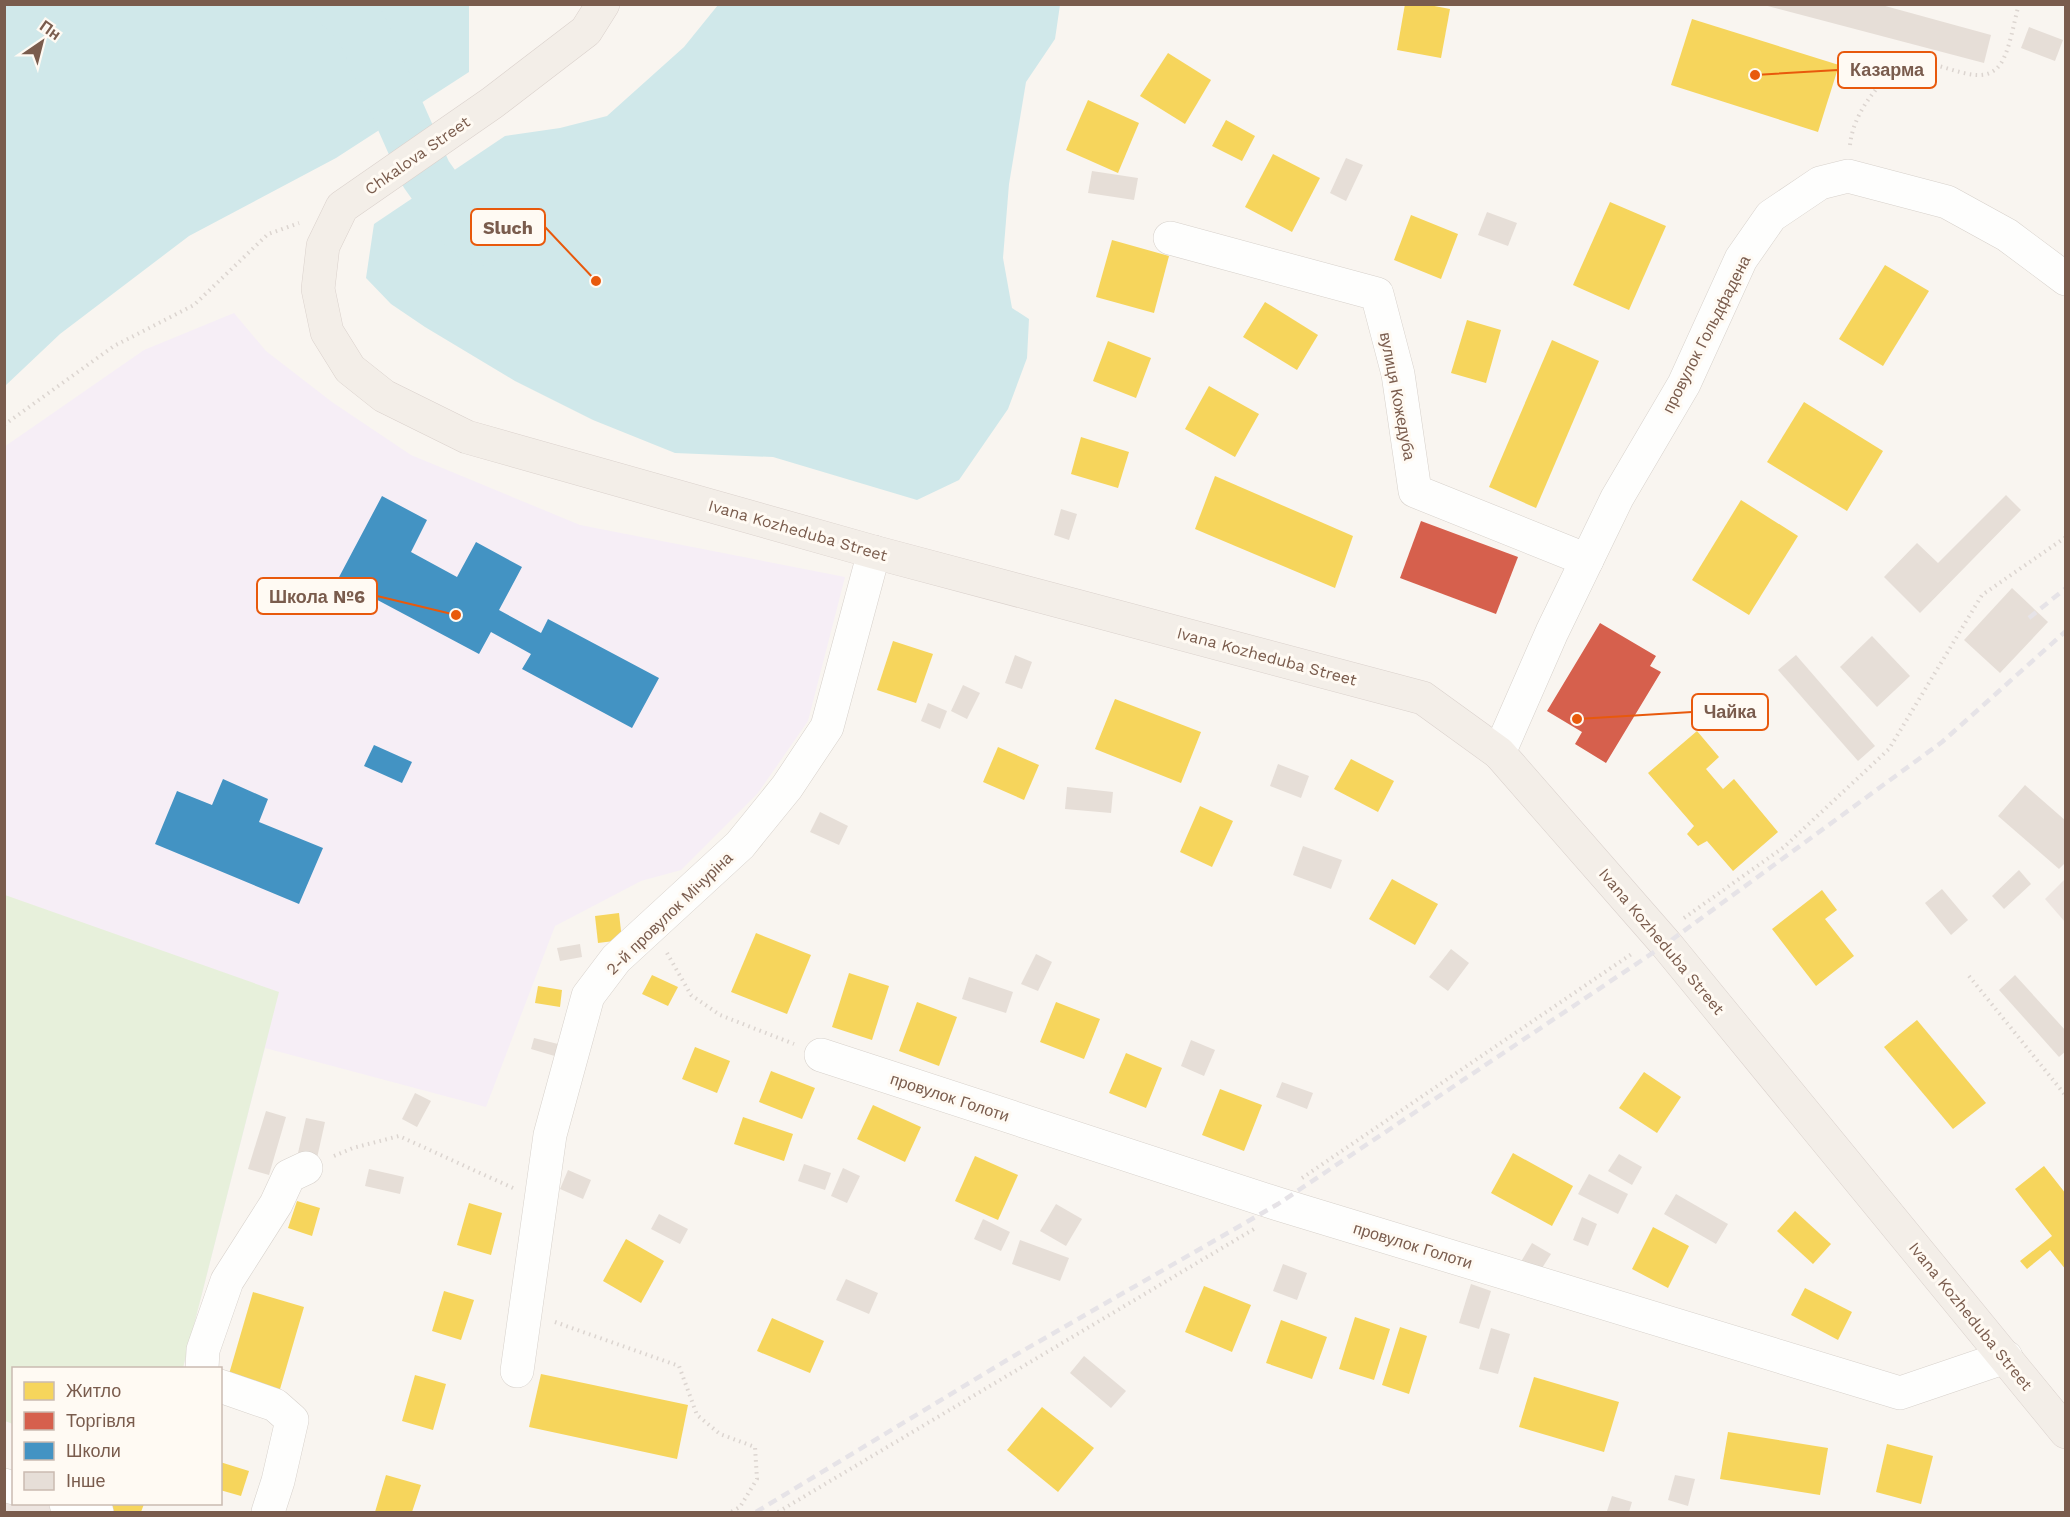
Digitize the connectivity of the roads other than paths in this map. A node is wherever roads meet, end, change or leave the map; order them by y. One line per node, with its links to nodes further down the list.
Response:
1 (603, 4): 2 (main road, Chkalova Street)
2 (342, 207): 5 (main road, Ivana Kozheduba Street)
3 (1170, 238): 6 (street, вулиця Кожедуба)
4 (2066, 279): 6 (street, провулок Гольдфадена)
5 (874, 552): 7 (main road, Ivana Kozheduba Street); 12 (street, 2-й провулок Мічуріна)
6 (1587, 560): 7 (street, провулок Гольдфадена)
7 (1499, 753): 10 (main road, Ivana Kozheduba Street)
8 (821, 1055): 10 (street, провулок Голоти)
9 (306, 1168): 11 (street)
10 (2006, 1357): 14 (main road, Ivana Kozheduba Street)
11 (202, 1367)
12 (517, 1371)
13 (222, 1387): 17 (street)
14 (2066, 1432)
15 (73, 1505): 16 (street)
16 (97, 1512)
17 (268, 1512)

